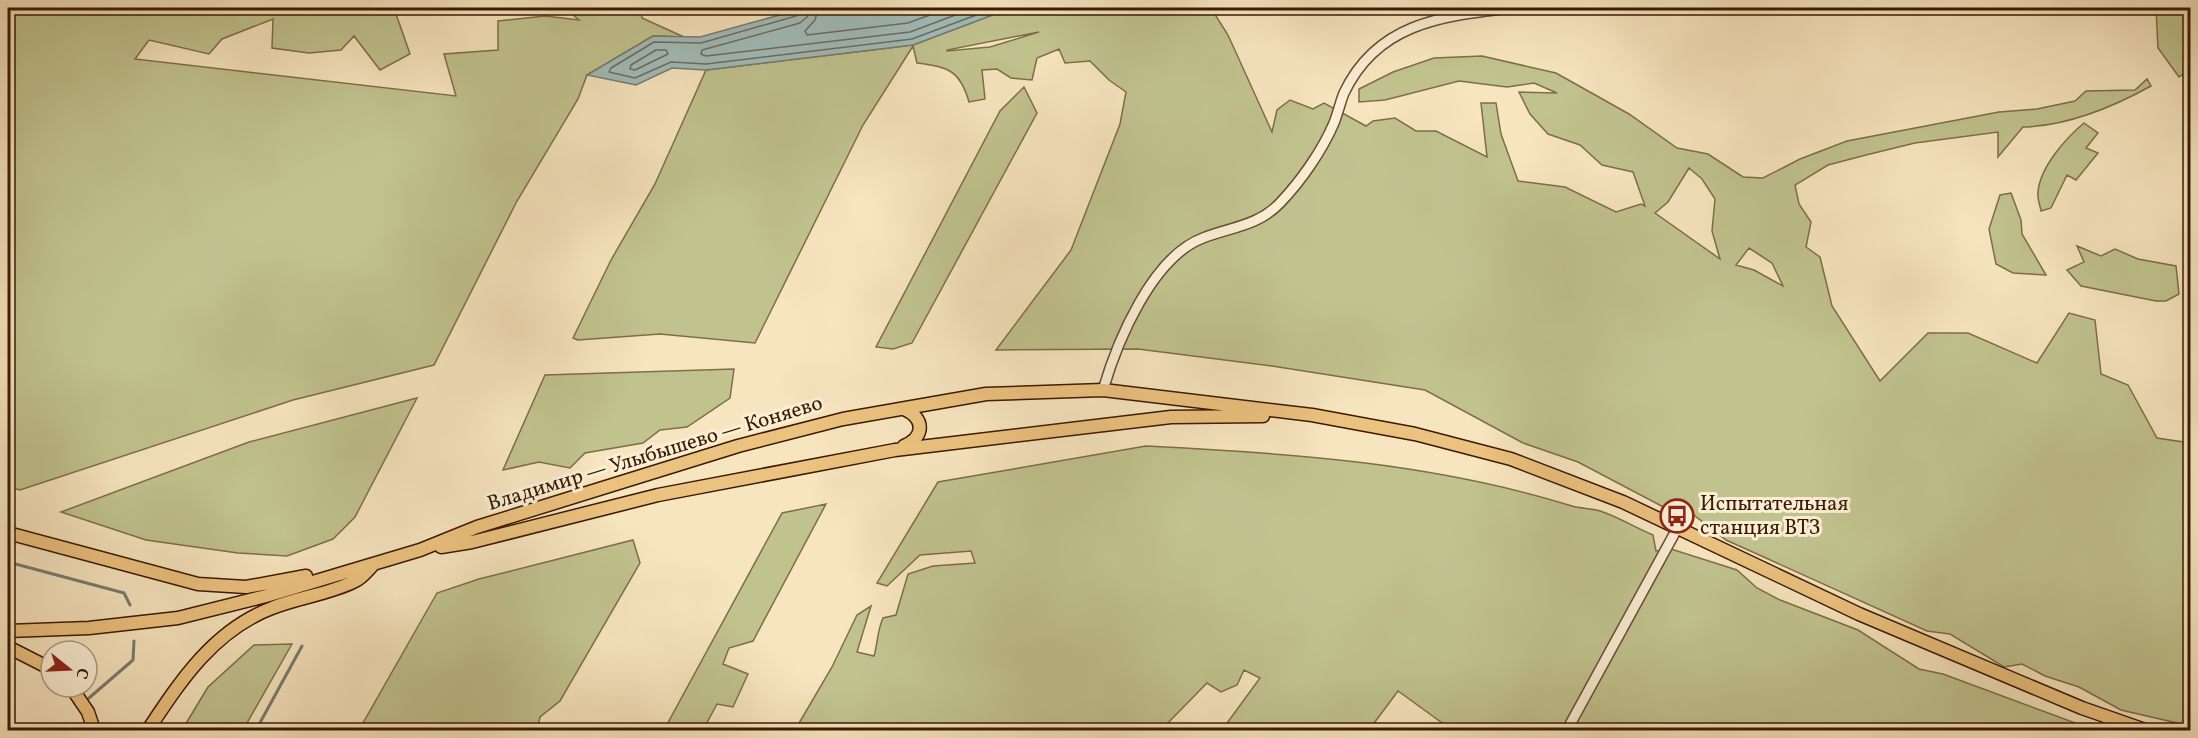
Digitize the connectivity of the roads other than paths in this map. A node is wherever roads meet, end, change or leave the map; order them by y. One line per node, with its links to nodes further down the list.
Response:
1 (1510, 8): 2 (street)
2 (1103, 390): 3 (main road, Владимир — Улыбышево — Коняево); 4 (main road, Владимир — Улыбышево — Коняево)
3 (904, 409): 5 (main road, Владимир — Улыбышево — Коняево); 8 (main road, Владимир — Улыбышево — Коняево)
4 (1363, 425): 5 (main road, Владимир — Улыбышево — Коняево); 6 (main road, Владимир — Улыбышево — Коняево)
5 (895, 450): 8 (main road, Владимир — Улыбышево — Коняево)
6 (1678, 528): 16 (street); 17 (main road, Владимир — Улыбышево — Коняево)
7 (8, 533): 9 (main road)
8 (420, 550): 9 (main road, Владимир — Улыбышево — Коняево)
9 (375, 563): 10 (main road, Владимир — Улыбышево — Коняево); 15 (main road)
10 (8, 631)
11 (8, 647): 12 (main road)
12 (39, 663)
13 (79, 699): 14 (main road)
14 (94, 730)
15 (148, 730)
16 (1567, 730)
17 (2145, 730)

